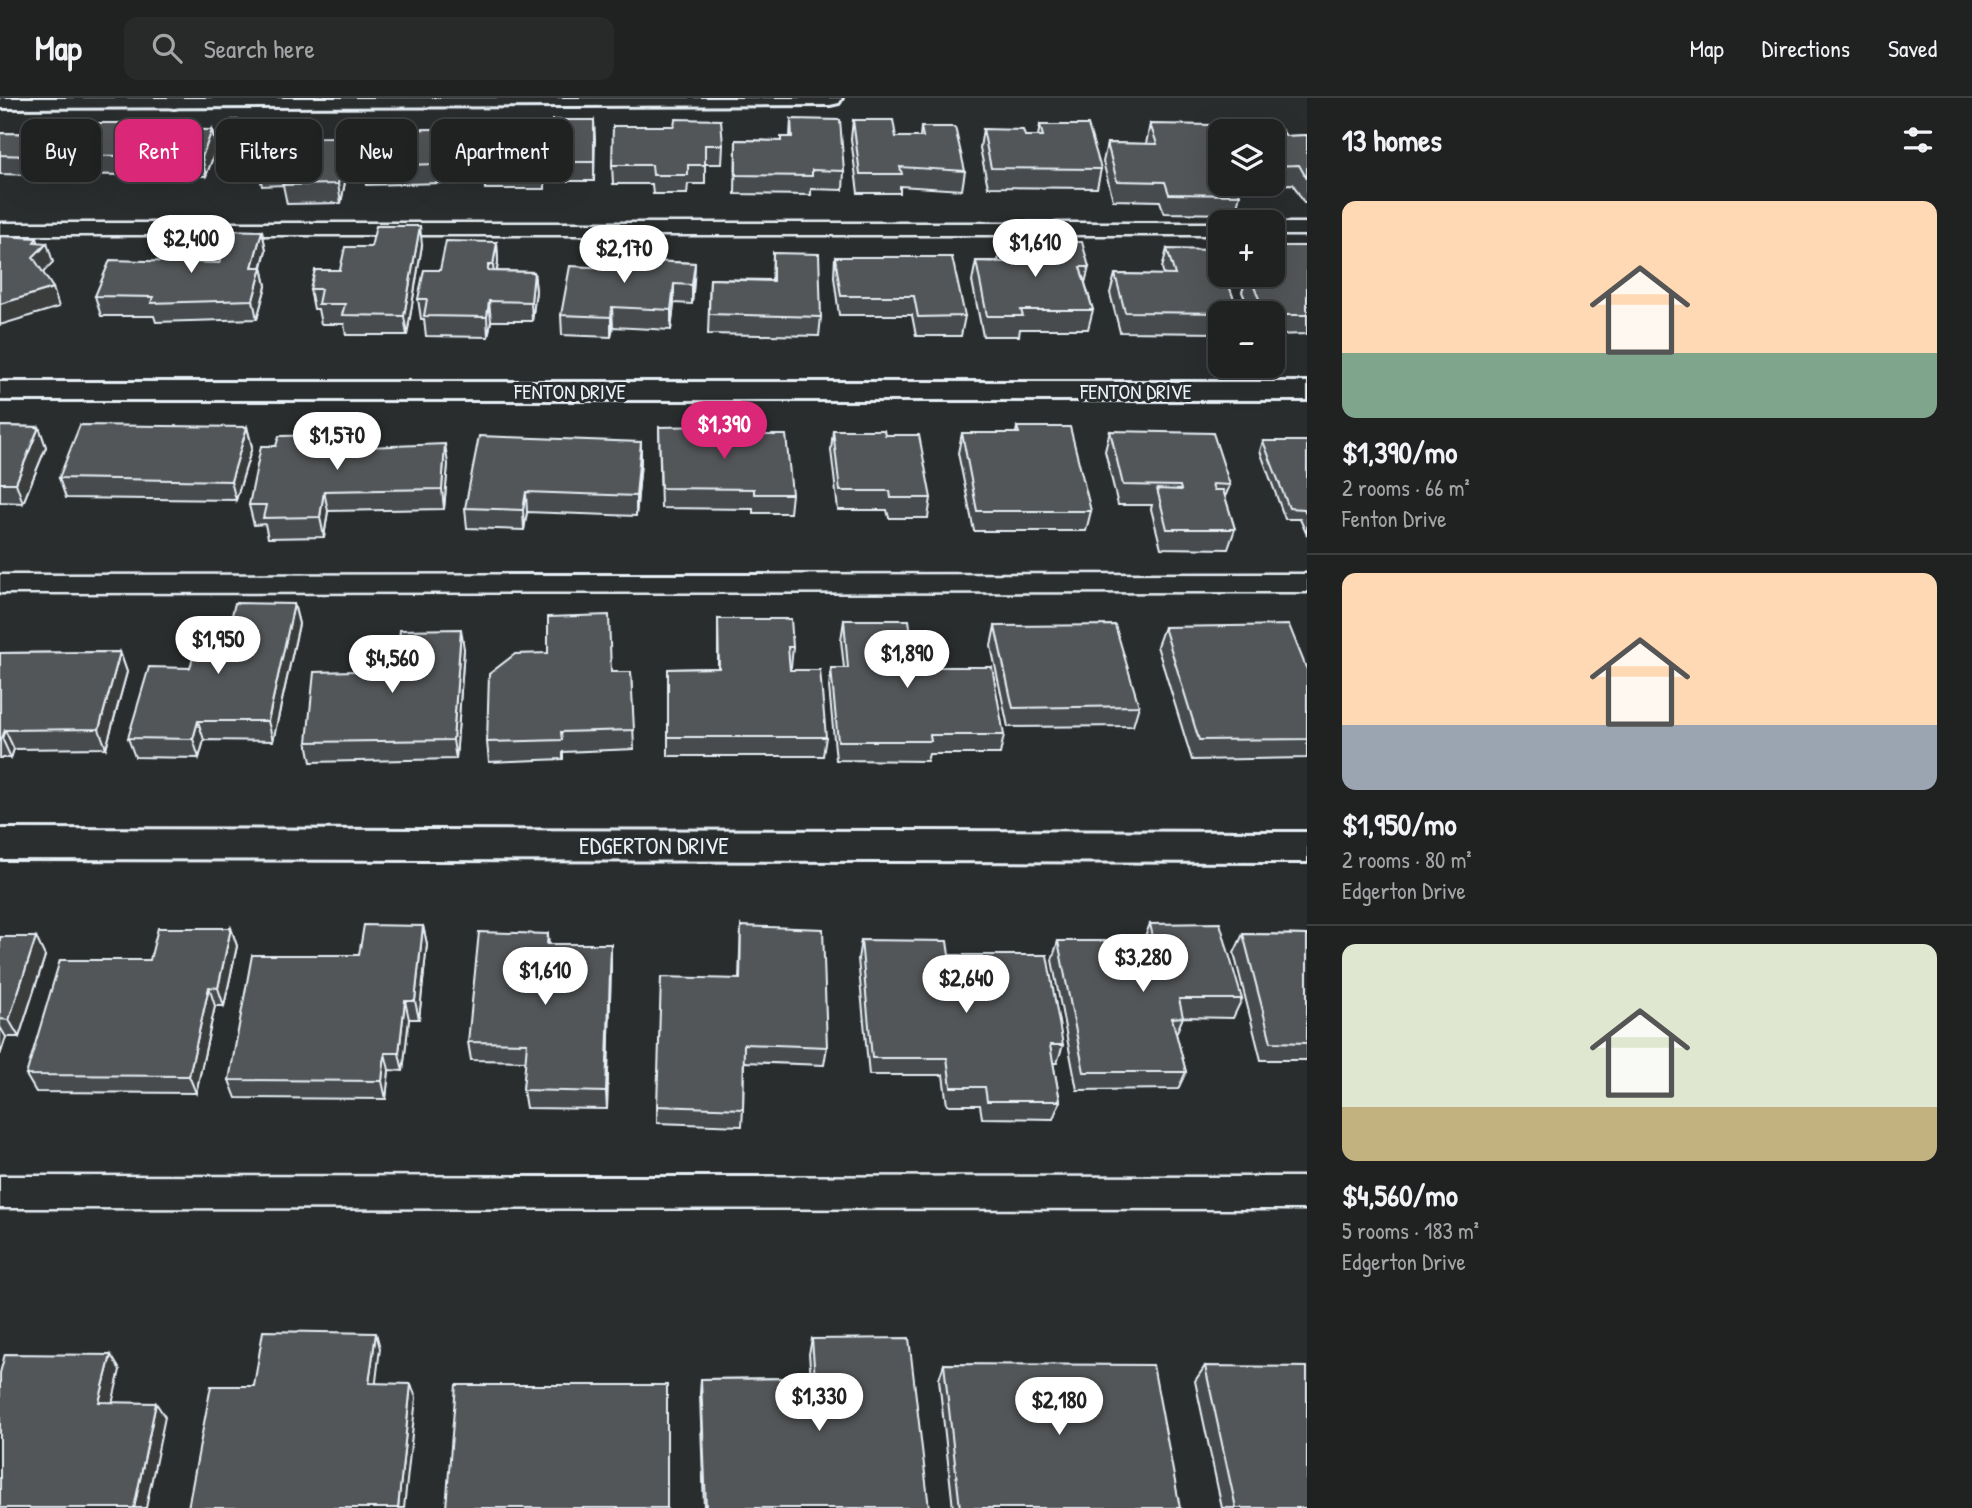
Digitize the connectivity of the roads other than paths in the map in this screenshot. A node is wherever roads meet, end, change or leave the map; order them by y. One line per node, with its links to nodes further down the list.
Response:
1 (830, 98): 2 (street)
2 (175, 100): 3 (street)
3 (0, 101)
4 (0, 229): 5 (lane)
5 (1208, 229)
6 (1285, 229): 7 (lane)
7 (1307, 229)
8 (0, 391): 9 (street, FENTON DRIVE)
9 (1307, 391)
10 (1307, 583): 11 (lane)
11 (0, 584)
12 (0, 844): 13 (street, EDGERTON DRIVE)
13 (1307, 847)
14 (0, 1192): 15 (lane)
15 (1307, 1193)

